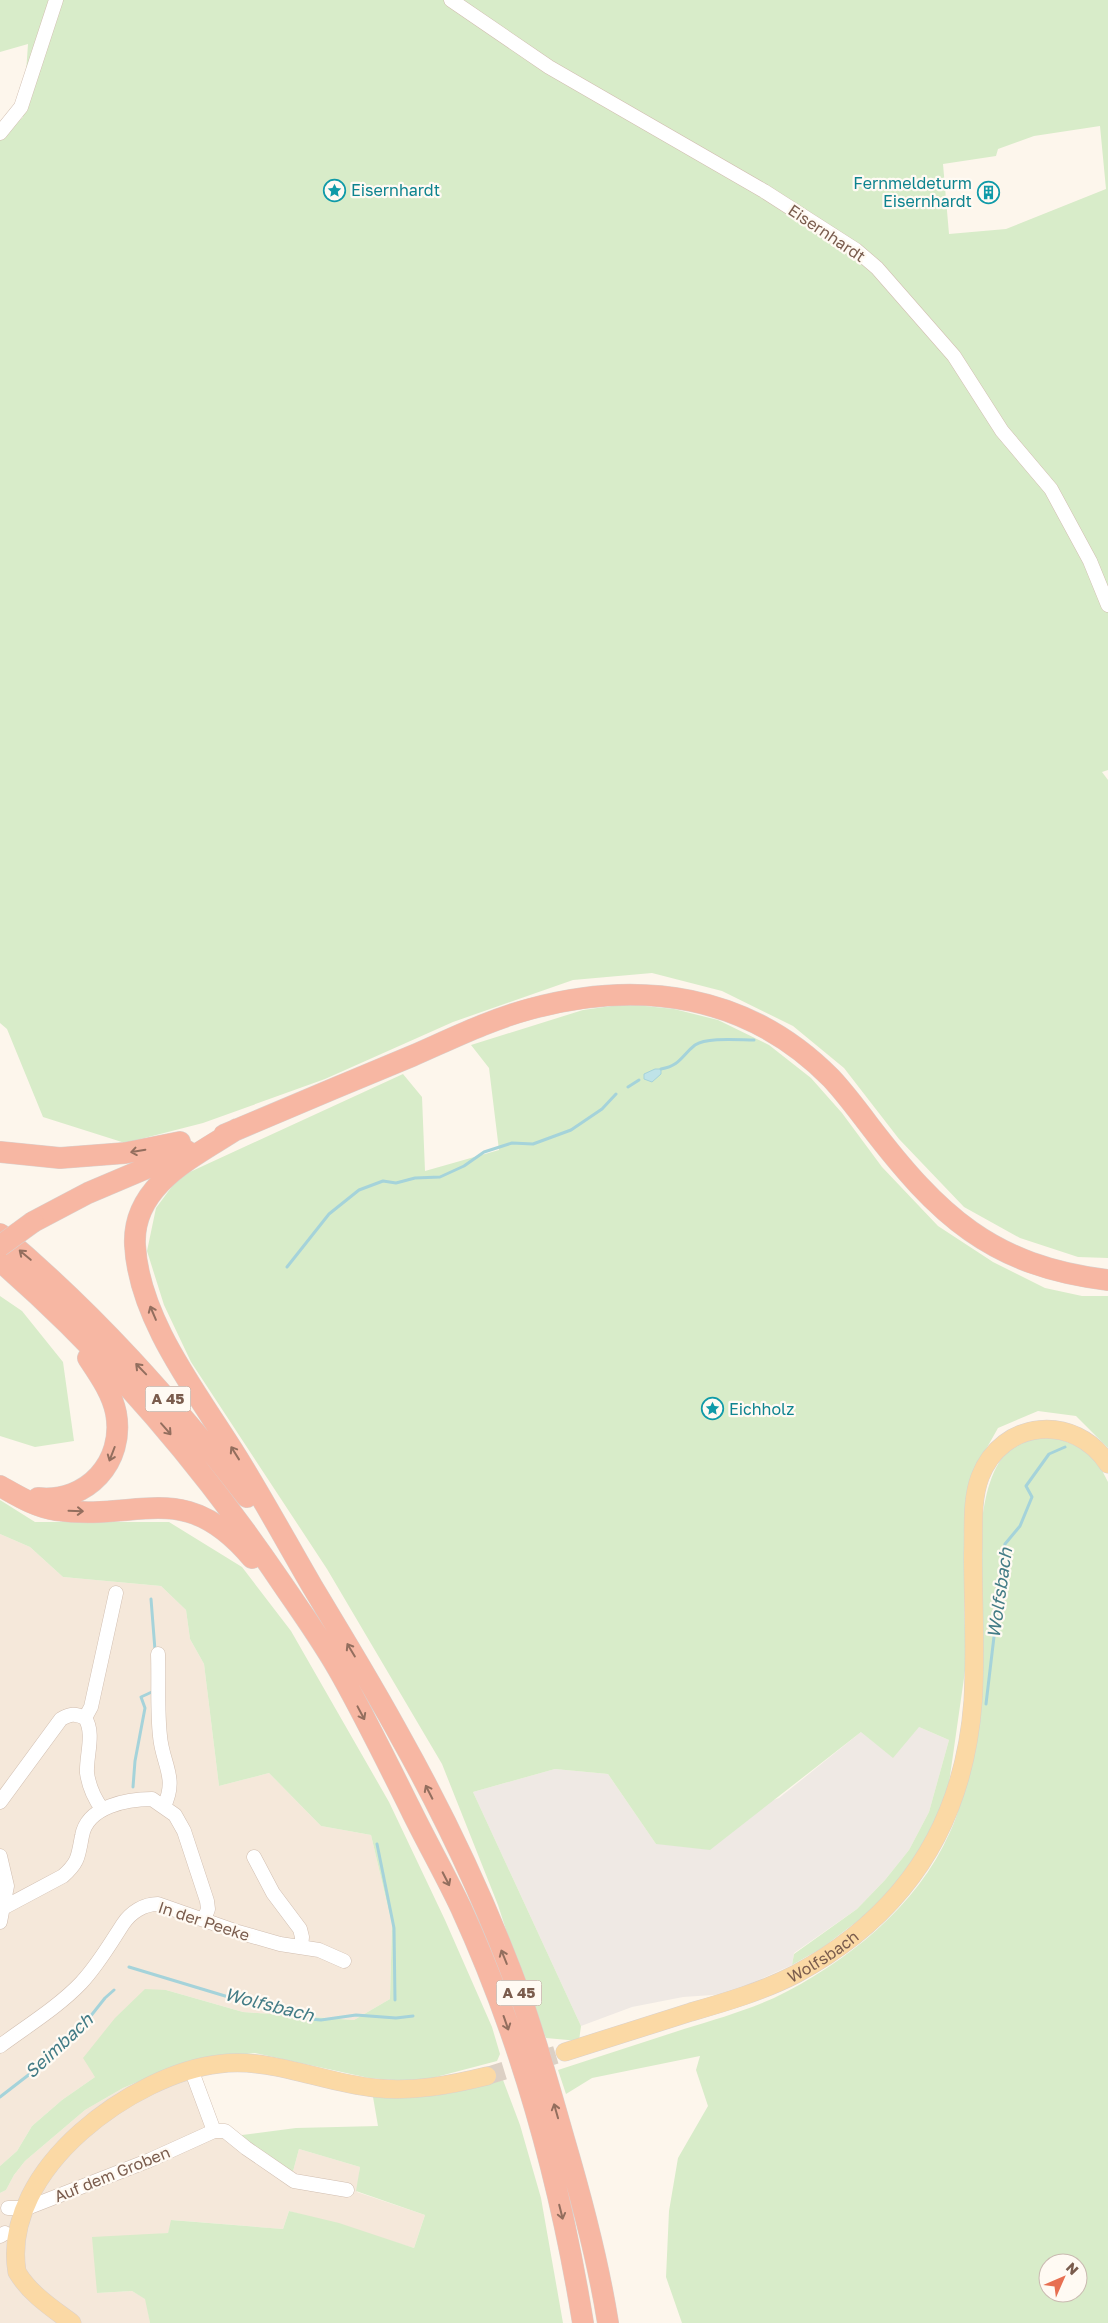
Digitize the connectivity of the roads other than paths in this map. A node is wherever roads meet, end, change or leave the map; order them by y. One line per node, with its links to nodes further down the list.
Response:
1 (56, 0): 3 (street)
2 (452, 0): 4 (street, Eisernhardt)
3 (0, 133)
4 (1108, 605)
5 (237, 1130): 6 (highway, one-way to 6); 8 (highway, bridge); 10 (highway); 14 (highway, one-way to 5)
6 (0, 1152)
7 (0, 1234): 14 (highway, A 45, one-way to 7)
8 (0, 1246)
9 (0, 1261): 11 (highway, A 45)
10 (1108, 1280)
11 (62, 1316): 13 (highway, one-way to 13); 16 (highway, A 45, one-way to 16)
12 (1108, 1464): 29 (main road, Wolfsbach)
13 (7, 1490): 16 (highway, one-way to 16)
14 (312, 1586): 39 (highway, A 45, one-way to 14)
15 (116, 1593): 18 (street)
16 (320, 1640): 38 (highway, A 45, one-way to 38)
17 (158, 1654): 20 (street)
18 (84, 1718): 19 (street); 21 (street)
19 (0, 1802)
20 (164, 1806): 21 (street); 25 (street)
21 (102, 1810): 24 (street)
22 (0, 1856): 24 (street)
23 (254, 1857): 26 (street)
24 (1, 1915)
25 (204, 1920): 26 (street, In der Peeke); 28 (street, In der Peeke)
26 (301, 1947): 27 (street, In der Peeke)
27 (344, 1961)
28 (0, 2046)
29 (565, 2052)
30 (191, 2069): 31 (main road); 32 (street); 33 (main road)
31 (488, 2076)
32 (214, 2131): 34 (street); 35 (street, Auf dem Groben)
33 (31, 2164)
34 (347, 2190)
35 (10, 2200): 36 (main road)
36 (3, 2234): 37 (main road)
37 (72, 2323)
38 (583, 2323)
39 (608, 2323)

